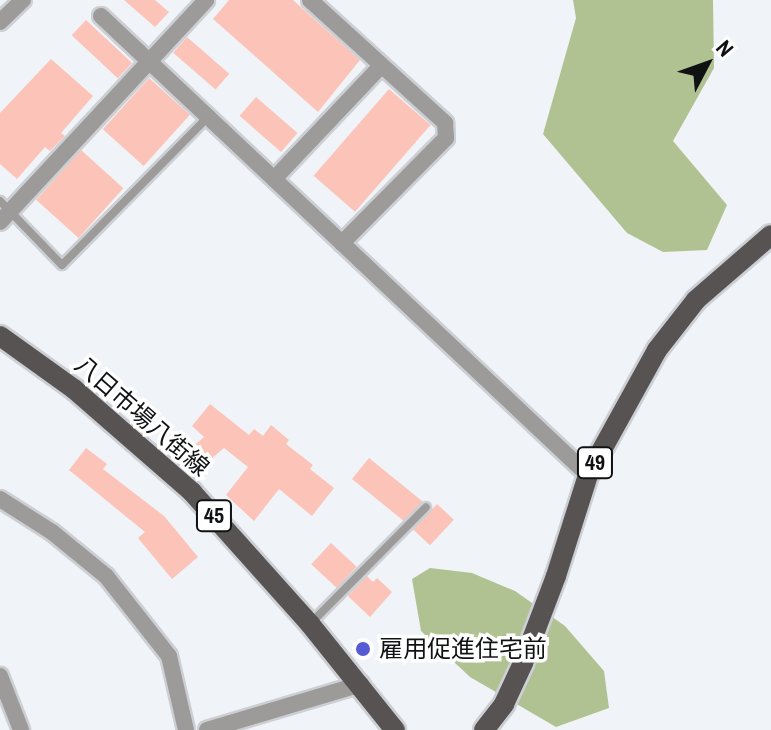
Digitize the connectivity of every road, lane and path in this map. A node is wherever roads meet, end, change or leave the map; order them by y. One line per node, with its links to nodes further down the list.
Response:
1 (23, 0): 5 (street)
2 (206, 0): 6 (street)
3 (310, 0): 7 (street)
4 (101, 16): 6 (street)
5 (0, 22)
6 (149, 61): 8 (street); 10 (street)
7 (381, 66): 9 (street); 12 (street)
8 (208, 117): 9 (street); 10 (lane)
9 (274, 179): 12 (street)
10 (3, 212)
11 (771, 235): 14 (main road, 49)
12 (342, 243): 14 (street)
13 (0, 336): 17 (main road, 八日市場八街線 / 45)
14 (588, 475): 24 (main road, 49)
15 (0, 499): 21 (street)
16 (426, 507): 17 (lane)
17 (310, 624): 19 (main road, 八日市場八街線 / 45)
18 (0, 676): 20 (street)
19 (361, 684): 22 (street); 23 (main road, 八日市場八街線 / 45)
20 (21, 730)
21 (186, 730)
22 (207, 730)
23 (395, 730)
24 (484, 730)

